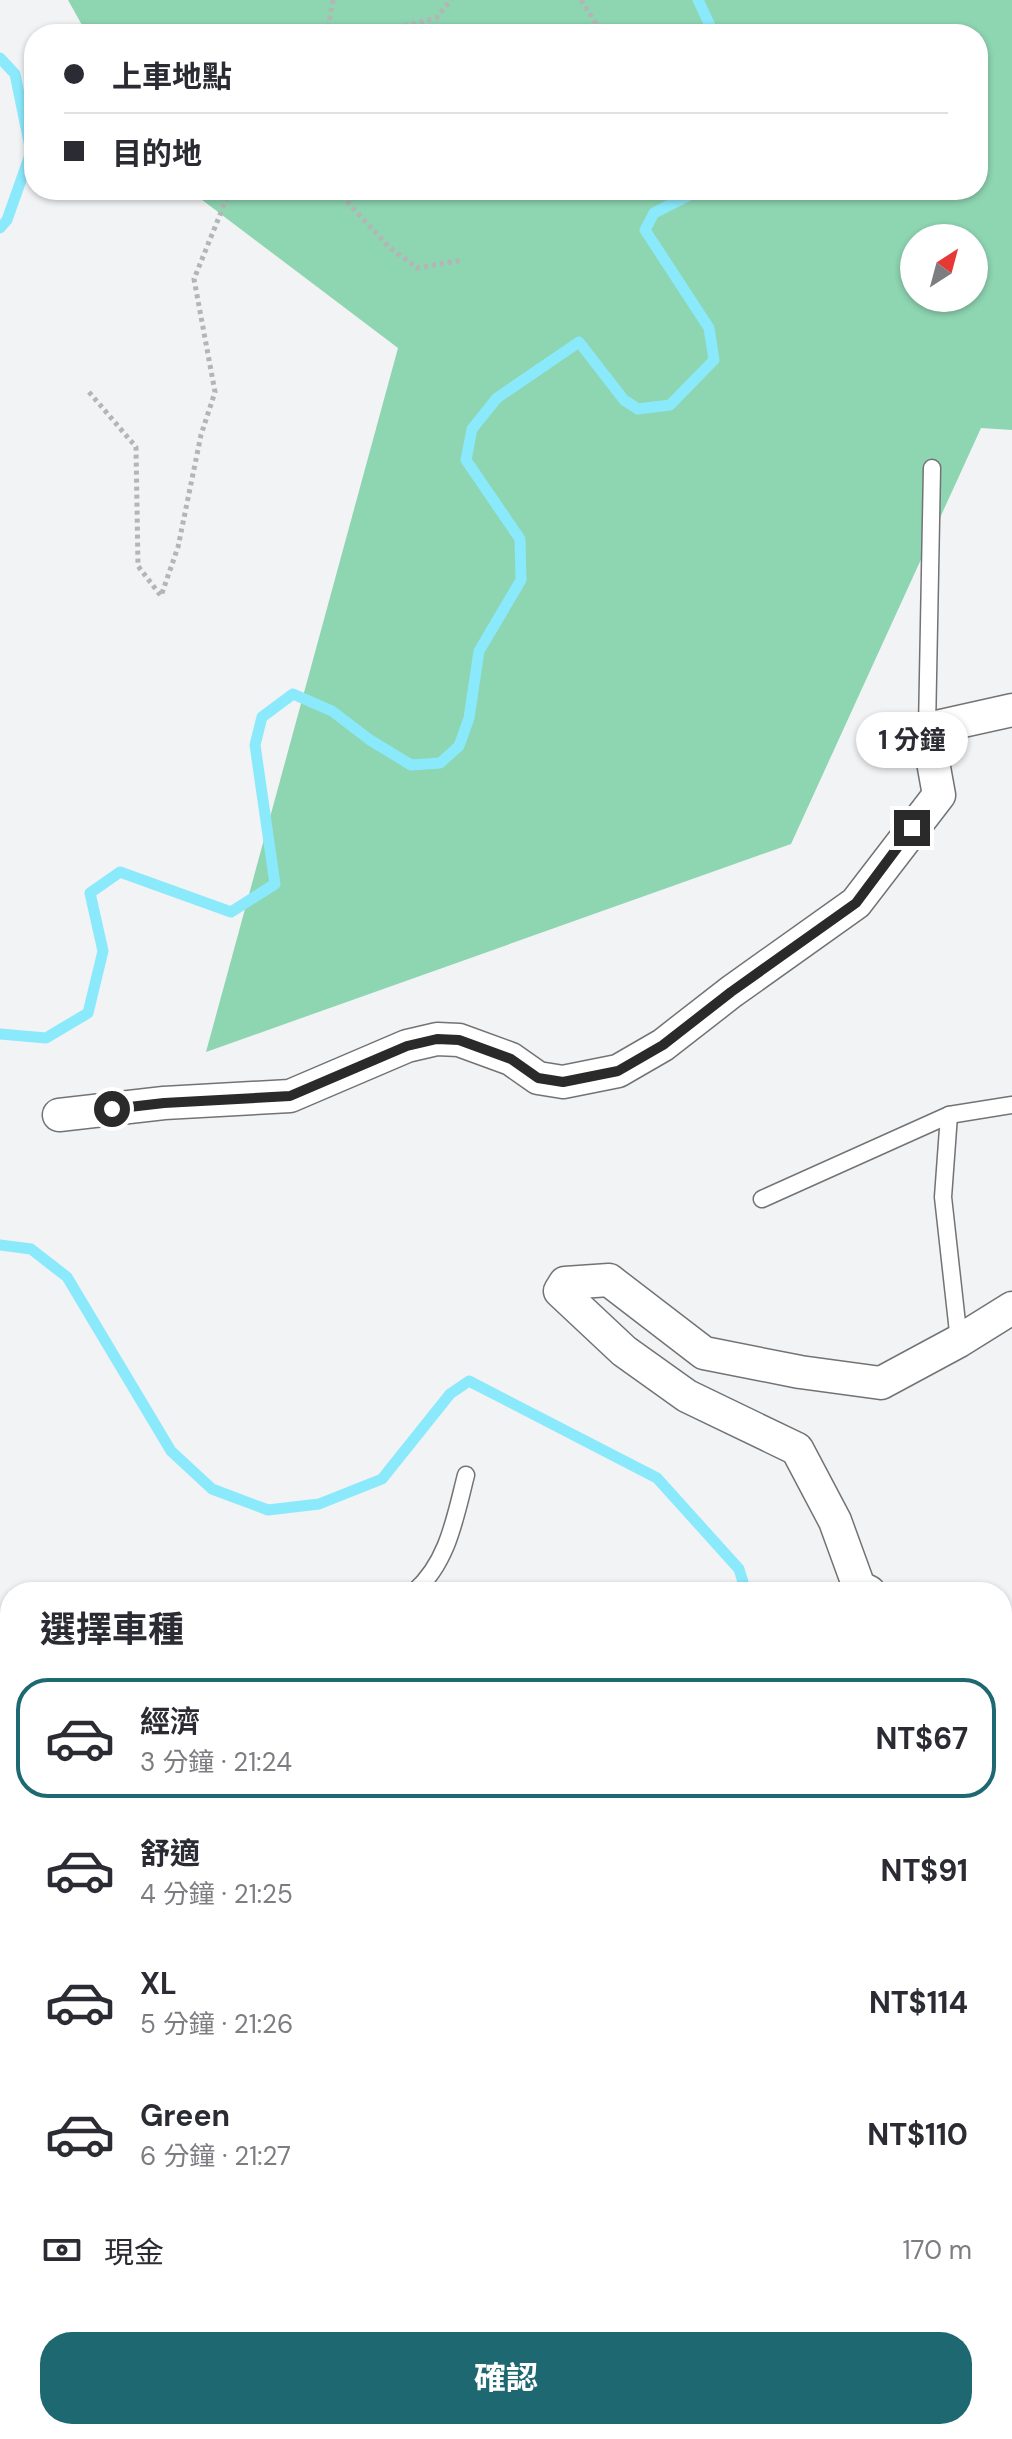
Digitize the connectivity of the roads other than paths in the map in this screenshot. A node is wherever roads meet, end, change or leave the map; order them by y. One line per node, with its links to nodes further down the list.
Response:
1 (932, 468): 3 (lane)
2 (1012, 710): 3 (street)
3 (927, 729): 5 (street)
4 (1012, 1105): 6 (lane)
5 (59, 1115)
6 (949, 1115): 7 (lane); 9 (lane)
7 (762, 1199)
8 (1012, 1308): 9 (street)
9 (959, 1341): 12 (street)
10 (466, 1475): 11 (lane)
11 (425, 1582)
12 (857, 1582)

